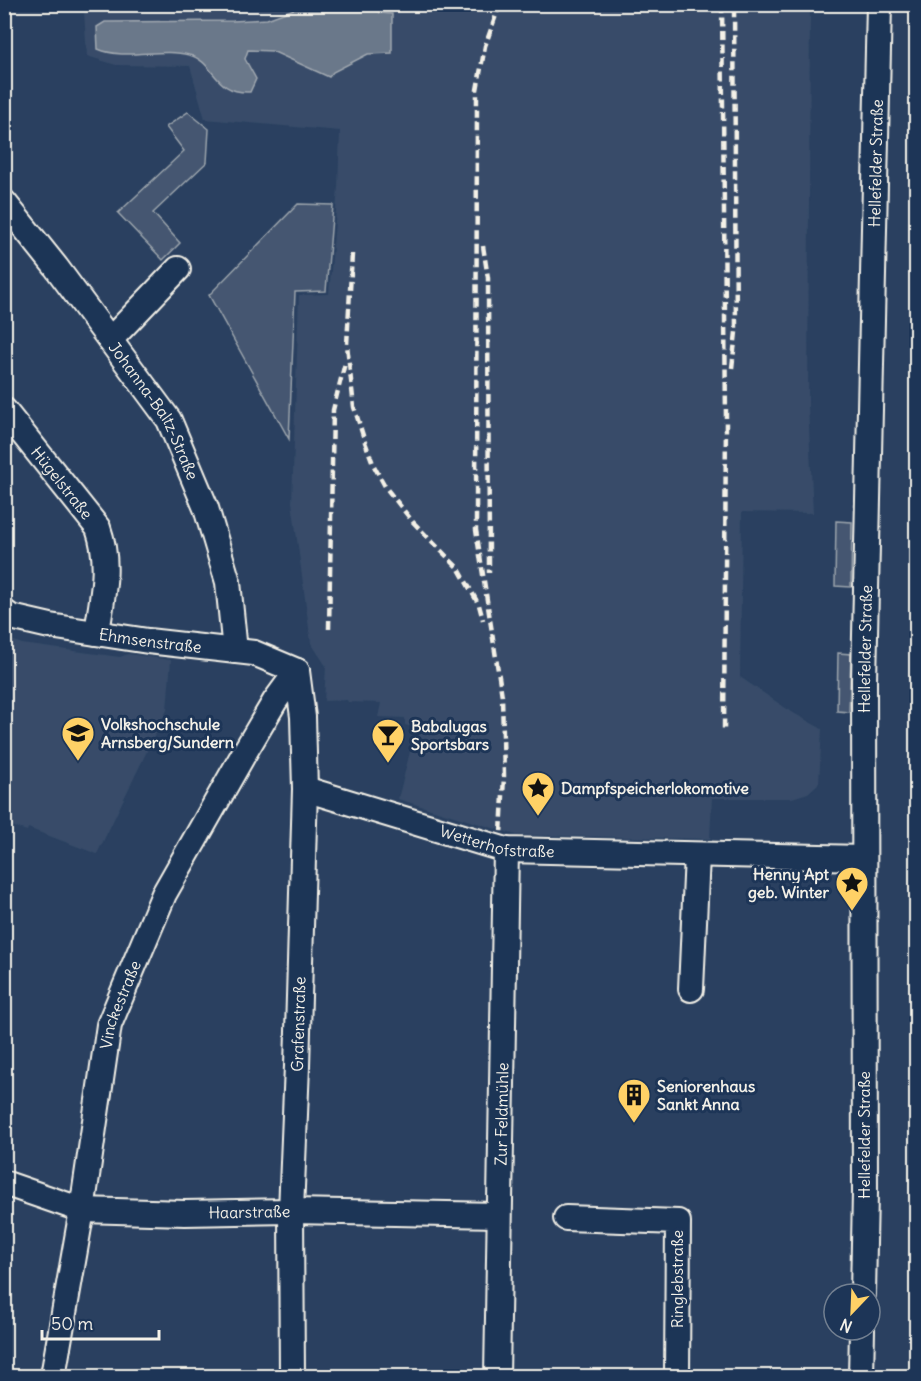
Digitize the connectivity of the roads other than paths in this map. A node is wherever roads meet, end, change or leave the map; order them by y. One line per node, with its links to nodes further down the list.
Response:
1 (879, 4): 13 (street, Hellefelder Straße)
2 (4, 202): 4 (street, Johanna-Baltz-Straße)
3 (178, 269): 4 (street)
4 (110, 340): 8 (street, Johanna-Baltz-Straße)
5 (4, 410): 7 (street, Hügelstraße)
6 (4, 612): 7 (street, Ehmsenstraße)
7 (97, 633): 8 (street, Ehmsenstraße)
8 (235, 651): 9 (street, Ehmsenstraße)
9 (297, 671): 10 (street, Grafenstraße); 16 (street, Vinckestraße)
10 (304, 789): 11 (street, Wetterhofstraße); 17 (street, Grafenstraße)
11 (506, 850): 12 (street, Wetterhofstraße); 18 (street, Zur Feldmühle)
12 (696, 855): 13 (street, Wetterhofstraße); 14 (street)
13 (863, 858): 20 (street, Hellefelder Straße)
14 (691, 989)
15 (4, 1183): 16 (street, Haarstraße)
16 (82, 1210): 17 (street, Haarstraße); 22 (street, Vinckestraße)
17 (291, 1211): 18 (street, Haarstraße); 23 (street, Grafenstraße)
18 (500, 1215): 24 (street, Zur Feldmühle)
19 (566, 1218): 25 (street, Ringlebstraße)
20 (863, 1282)
21 (862, 1342): 26 (street)
22 (53, 1377)
23 (292, 1377)
24 (497, 1377)
25 (677, 1377)
26 (861, 1377)

